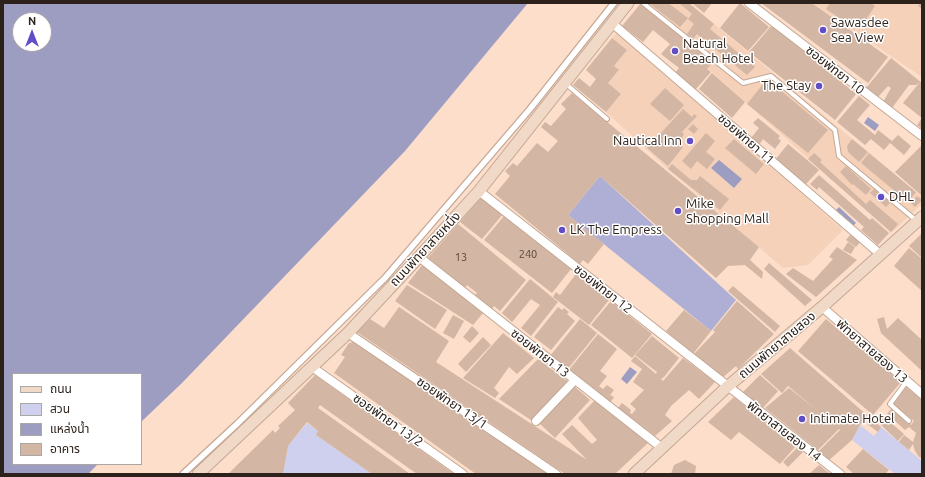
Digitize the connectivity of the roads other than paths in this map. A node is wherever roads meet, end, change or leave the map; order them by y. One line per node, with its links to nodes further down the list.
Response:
1 (614, 3): 23 (street)
2 (628, 3): 5 (main road, ถนนพัทยาสายหนึ่ง)
3 (643, 3): 10 (lane)
4 (749, 3): 8 (street, ซอยพัทยา 10)
5 (613, 24): 6 (main road, ถนนพัทยาสายหนึ่ง); 11 (street, ซอยพัทยา 11)
6 (565, 82): 7 (lane); 9 (main road, ถนนพัทยาสายหนึ่ง)
7 (607, 119)
8 (922, 136)
9 (479, 191): 12 (main road, ถนนพัทยาสายหนึ่ง); 18 (street, ซอยพัทยา 12)
10 (920, 221): 11 (main road, ถนนพัทยาสายสอง)
11 (880, 254): 13 (main road, ถนนพัทยาสายสอง)
12 (419, 257): 14 (main road, ถนนพัทยาสายหนึ่ง); 16 (street, ซอยพัทยา 13)
13 (822, 307): 17 (street, พัทยาสายสอง 13); 18 (main road, ถนนพัทยาสายสอง)
14 (348, 332): 15 (main road, ถนนพัทยาสายหนึ่ง); 26 (street, ซอยพัทยา 13/1)
15 (312, 367): 24 (main road, ถนนพัทยาสายหนึ่ง); 25 (street, ซอยพัทยา 13/2)
16 (574, 380): 20 (street); 22 (street, ซอยพัทยา 13)
17 (907, 381): 19 (street, พัทยาสายสอง 13); 21 (lane)
18 (727, 387): 22 (main road, ถนนพัทยาสายสอง); 28 (street, พัทยาสายสอง 14)
19 (922, 394)
20 (536, 421)
21 (909, 421)
22 (662, 448): 27 (main road, ถนนพัทยาสายสอง)
23 (183, 474)
24 (198, 474)
25 (464, 474)
26 (556, 474)
27 (634, 474)
28 (840, 474)

